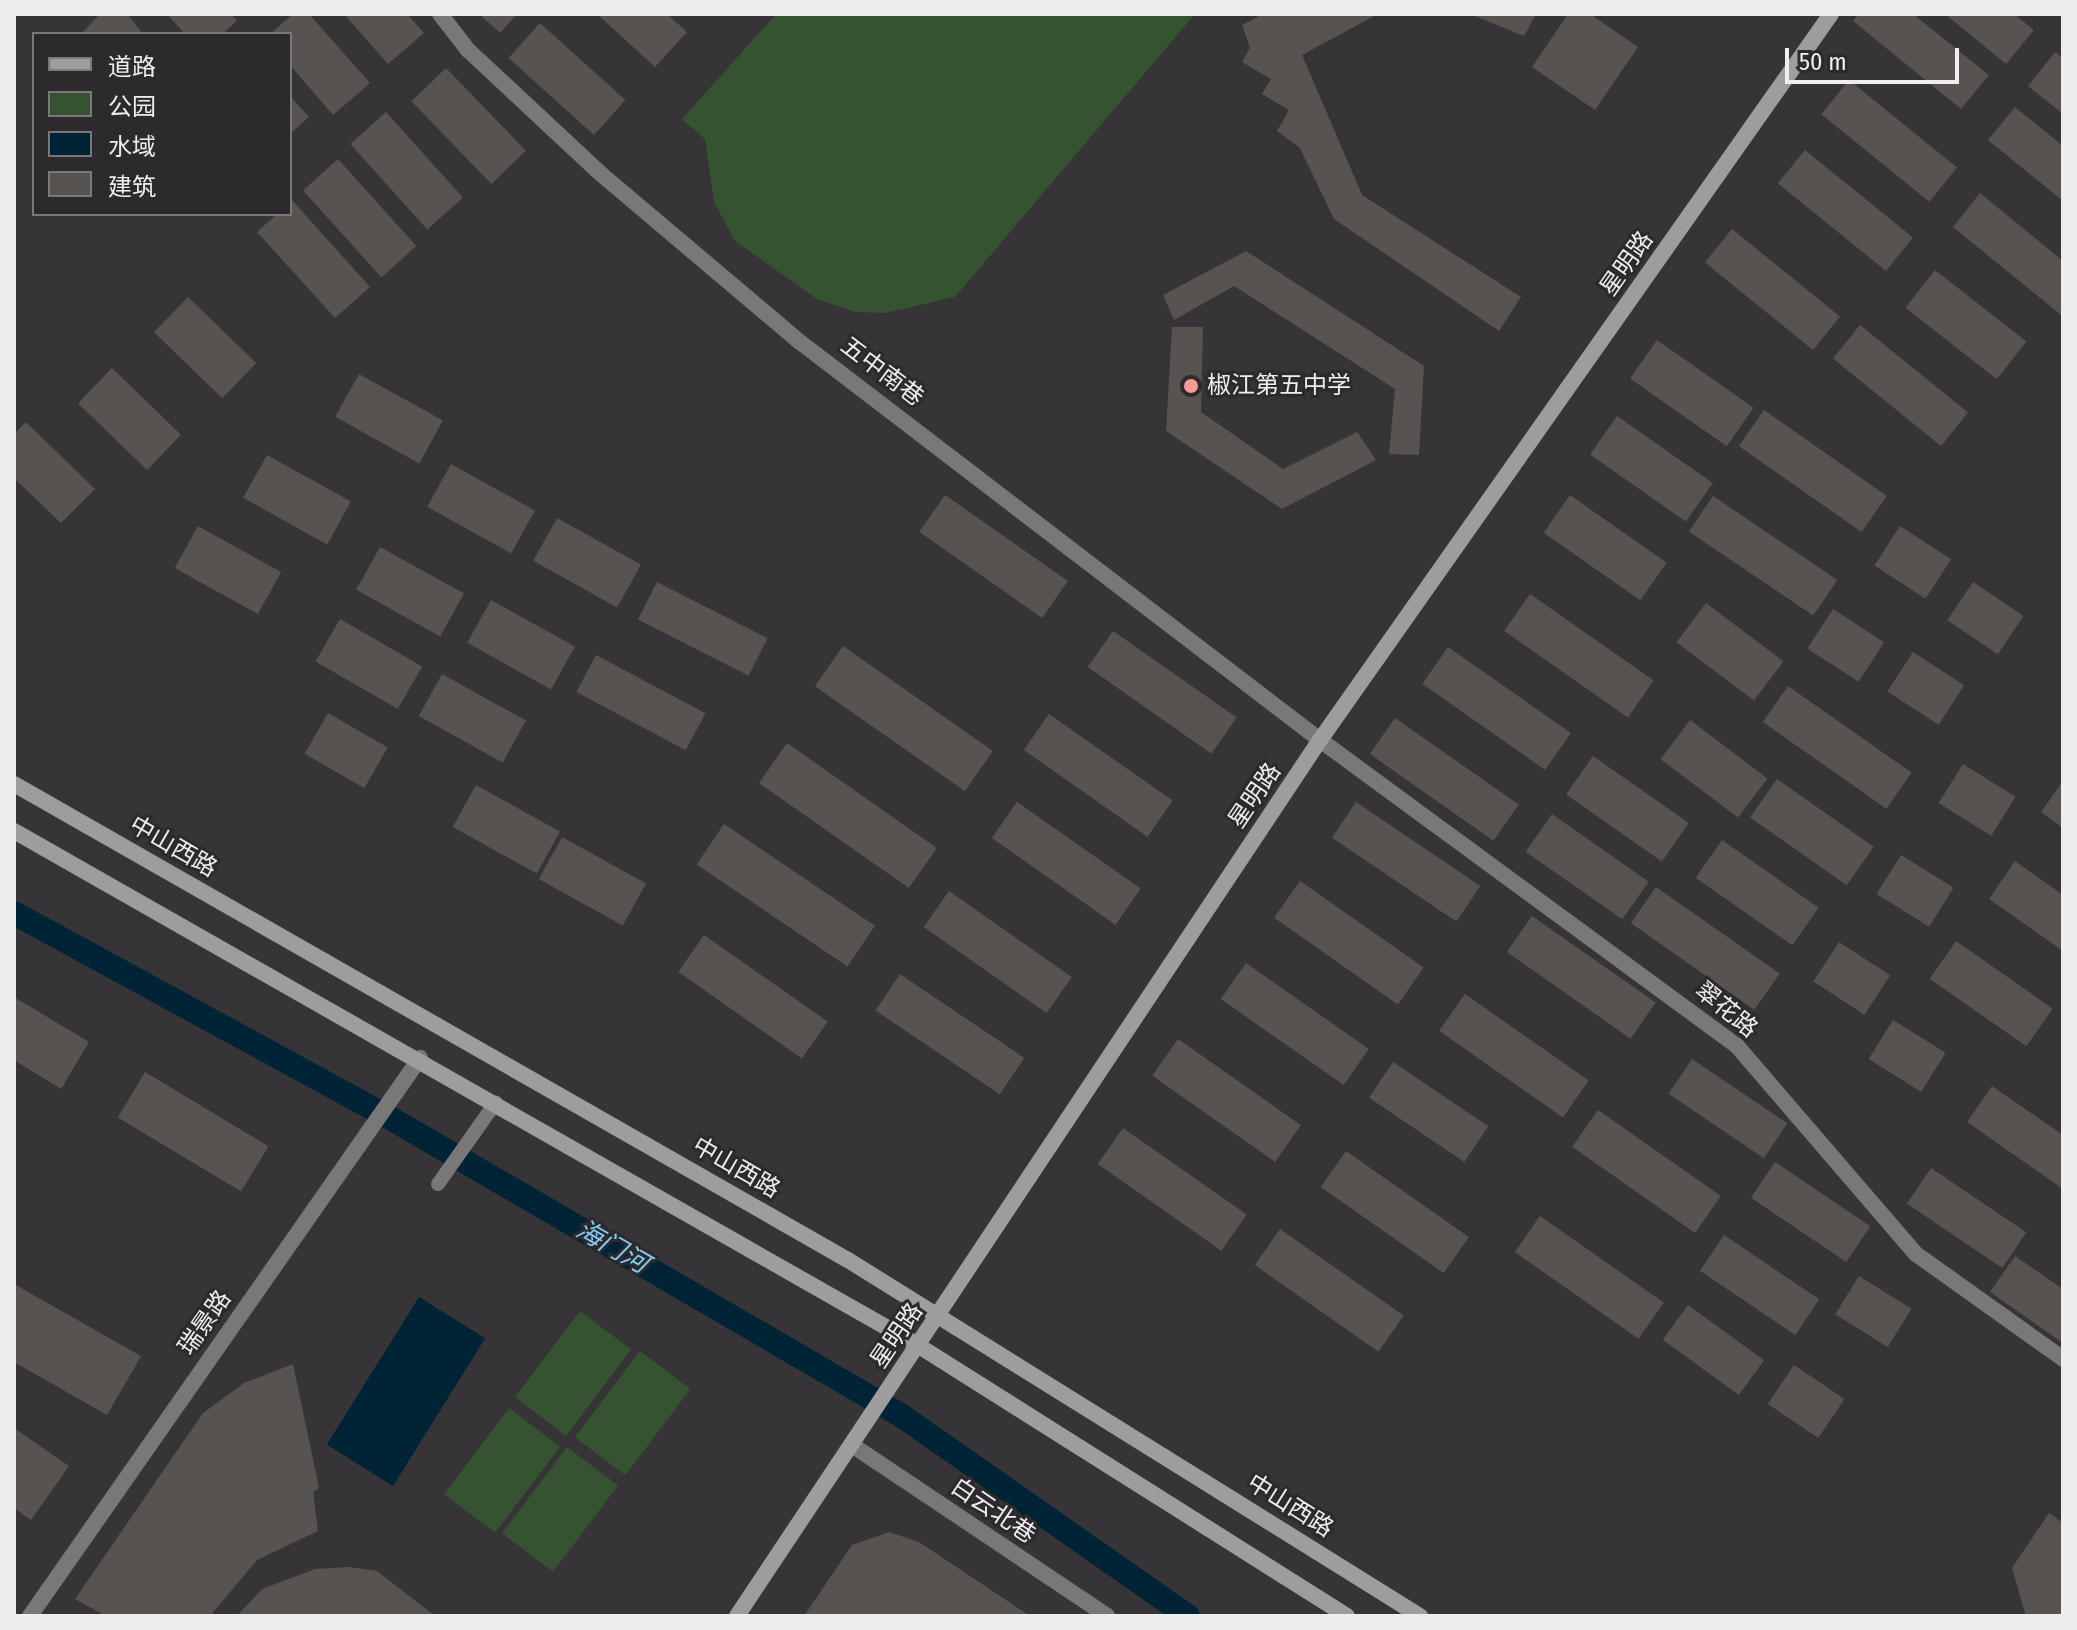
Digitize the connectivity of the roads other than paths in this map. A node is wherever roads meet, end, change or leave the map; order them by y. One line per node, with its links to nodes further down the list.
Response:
1 (440, 14): 3 (street, 五中南巷)
2 (1831, 14): 3 (main road, 星明路)
3 (1320, 740): 9 (main road, 星明路); 11 (street, 翠花路)
4 (14, 784): 9 (main road, 中山西路)
5 (14, 831): 6 (main road)
6 (420, 1058): 7 (main road); 13 (street, 瑞景路)
7 (496, 1102): 8 (lane); 10 (main road)
8 (438, 1184)
9 (939, 1315): 10 (main road, 星明路); 17 (main road, 中山西路)
10 (919, 1346): 12 (main road, 星明路); 16 (main road)
11 (2063, 1359)
12 (852, 1445): 14 (main road, 星明路); 15 (street, 白云北巷)
13 (30, 1616)
14 (737, 1616)
15 (1107, 1616)
16 (1347, 1616)
17 (1420, 1616)

